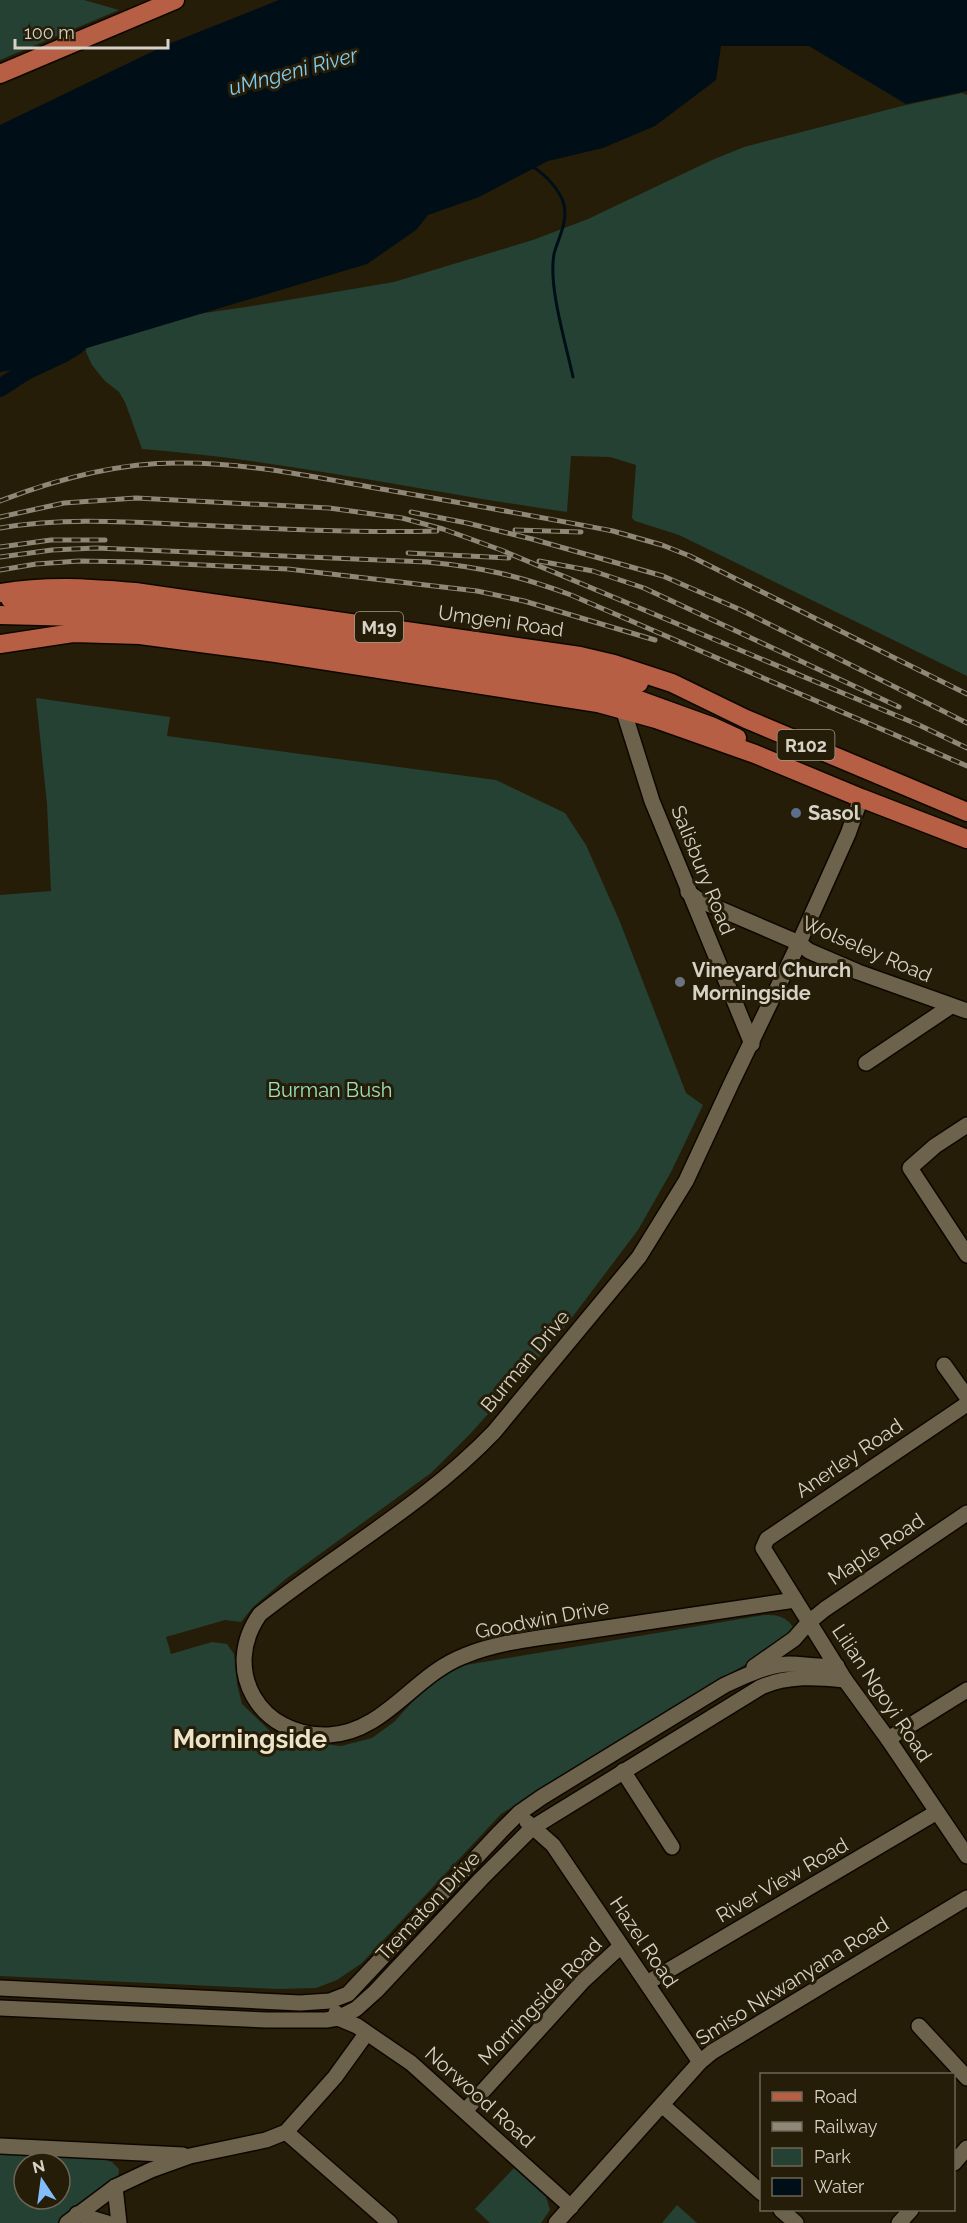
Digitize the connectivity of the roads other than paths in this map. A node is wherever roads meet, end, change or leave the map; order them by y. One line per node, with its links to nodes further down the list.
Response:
1 (175, 0): 2 (main road)
2 (0, 74)
3 (0, 593): 9 (main road, Umgeni Road / M19)
4 (0, 598): 6 (main road)
5 (0, 615): 6 (main road)
6 (287, 635): 9 (main road); 10 (main road)
7 (0, 644): 8 (main road, M19)
8 (623, 709): 10 (main road, M19); 14 (street, Salisbury Road)
9 (746, 719): 12 (main road, Umgeni Road / R102)
10 (755, 754): 11 (main road, R102)
11 (861, 798): 13 (main road, R102); 15 (street, Burman Drive)
12 (967, 812)
13 (967, 839)
14 (688, 892): 15 (street, Wolseley Road); 18 (street, Salisbury Road)
15 (799, 943): 16 (street, Wolseley Road); 18 (street, Burman Drive)
16 (951, 1006): 17 (street, Wolseley Road); 19 (street)
17 (967, 1011)
18 (752, 1044): 29 (street, Burman Drive)
19 (866, 1063)
20 (967, 1125): 21 (street)
21 (967, 1255)
22 (944, 1365): 23 (street)
23 (967, 1397)
24 (967, 1404): 26 (street, Anerley Road)
25 (967, 1513): 28 (street, Maple Road)
26 (765, 1553): 27 (street, Lilian Ngoyi Road)
27 (795, 1600): 28 (street, Lilian Ngoyi Road); 29 (street, Goodwin Drive)
28 (809, 1622): 30 (street, Lilian Ngoyi Road); 32 (street, Maple Road)
29 (249, 1634)
30 (837, 1666): 31 (street, Lilian Ngoyi Road); 32 (street, Trematon Drive)
31 (845, 1680): 34 (street, Trematon Drive); 36 (street, Lilian Ngoyi Road)
32 (731, 1682): 34 (street); 35 (street, Trematon Drive)
33 (967, 1690): 36 (street)
34 (746, 1696): 37 (street, Trematon Drive)
35 (649, 1732): 37 (street); 39 (street, Trematon Drive)
36 (888, 1739): 40 (street, Lilian Ngoyi Road)
37 (660, 1748): 38 (street, Trematon Drive)
38 (623, 1771): 42 (street, Trematon Drive); 45 (street)
39 (542, 1797): 41 (street, Trematon Drive); 42 (street, Hazel Road)
40 (938, 1812): 46 (street, Lilian Ngoyi Road); 51 (street, River View Road)
41 (519, 1813): 43 (street, Hazel Road); 48 (street, Trematon Drive)
42 (546, 1819): 43 (street, Trematon Drive); 44 (street, Hazel Road)
43 (532, 1828): 44 (street, Hazel Road); 49 (street, Trematon Drive)
44 (553, 1845): 50 (street, Hazel Road)
45 (672, 1848)
46 (967, 1856)
47 (967, 1898): 66 (street, Smiso Nkwanyana Road)
48 (430, 1907): 49 (street); 55 (street, Trematon Drive)
49 (445, 1918): 60 (street, Trematon Drive)
50 (621, 1946): 51 (street, Hazel Road); 69 (street, Morningside Road)
51 (647, 1983): 66 (street, Hazel Road)
52 (0, 1988): 53 (street, Trematon Drive)
53 (33, 1990): 54 (street, Trematon Drive); 59 (street)
54 (115, 1994): 56 (street, Trematon Drive); 61 (street)
55 (348, 1994): 57 (street, Trematon Drive); 60 (street)
56 (229, 2000): 57 (street, Trematon Drive); 62 (street)
57 (330, 2001): 63 (street)
58 (0, 2008): 59 (street, Trematon Drive)
59 (31, 2009): 61 (street, Trematon Drive)
60 (356, 2010): 63 (street, Trematon Drive); 65 (street)
61 (114, 2012): 62 (street, Trematon Drive)
62 (229, 2018): 63 (street, Trematon Drive)
63 (338, 2018): 65 (street, Norwood Road)
64 (919, 2026): 67 (street)
65 (361, 2030): 69 (street, Norwood Road); 70 (street)
66 (700, 2062): 68 (street, Smiso Nkwanyana Road)
67 (967, 2078)
68 (662, 2105): 76 (street); 77 (street, Smiso Nkwanyana Road)
69 (465, 2111): 77 (street, Norwood Road)
70 (286, 2132): 73 (street); 83 (street)
71 (0, 2146): 73 (street)
72 (967, 2148): 74 (street)
73 (190, 2156): 75 (street)
74 (955, 2162)
75 (115, 2187): 80 (street); 82 (street)
76 (760, 2191)
77 (571, 2207): 84 (street, Smiso Nkwanyana Road)
78 (782, 2211): 85 (street)
79 (910, 2211): 86 (street)
80 (72, 2219): 81 (street)
81 (107, 2223)
82 (118, 2223)
83 (390, 2223)
84 (556, 2223)
85 (796, 2223)
86 (899, 2223)

